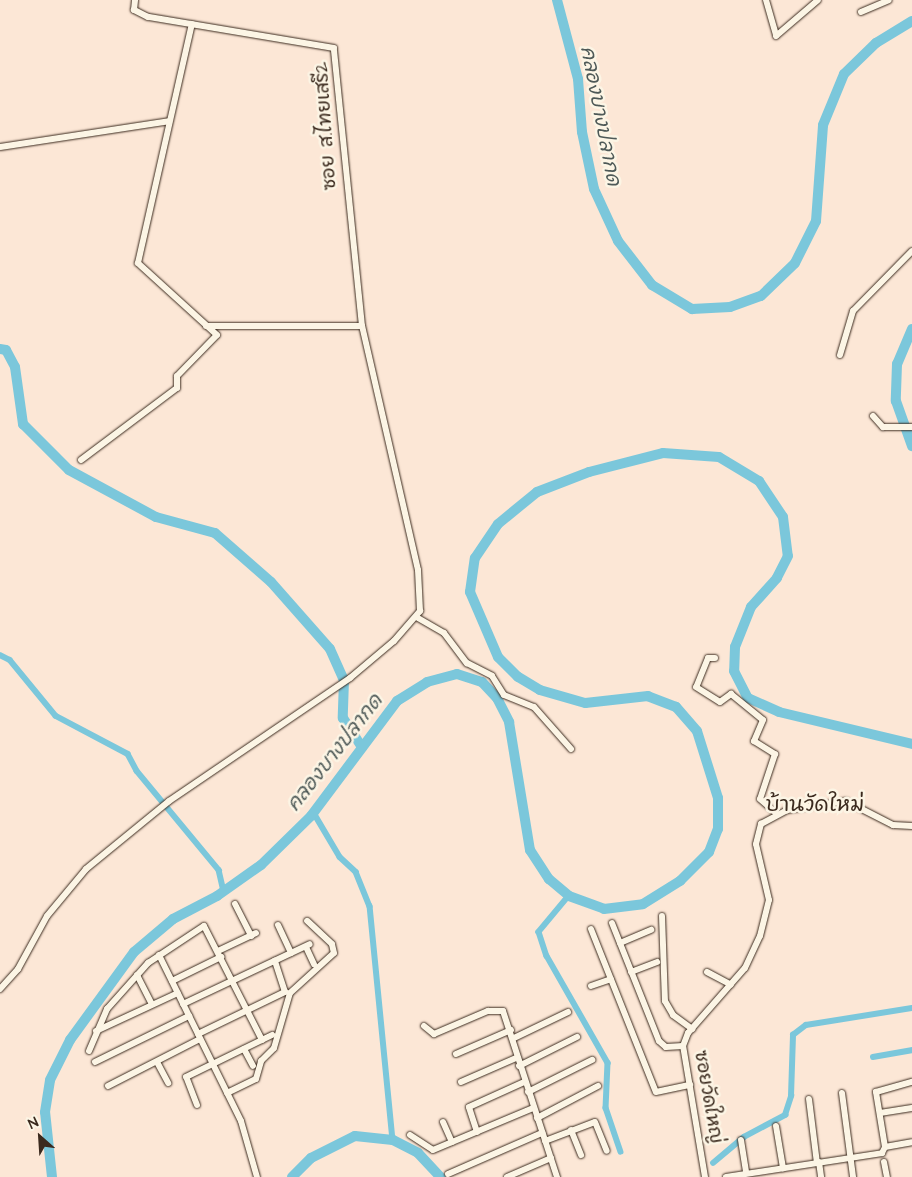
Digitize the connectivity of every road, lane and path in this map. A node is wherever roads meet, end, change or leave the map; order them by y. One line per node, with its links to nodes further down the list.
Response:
1 (135, 0): 6 (street, ซอย ส.ไทยเสรี2)
2 (766, 0): 3 (street)
3 (818, 0)
4 (889, 0): 5 (street)
5 (862, 12)
6 (192, 24): 7 (street); 11 (street, ซอย ส.ไทยเสรี2)
7 (169, 121): 8 (street); 10 (street)
8 (0, 147)
9 (912, 251): 12 (street)
10 (206, 326): 11 (street); 15 (street)
11 (362, 326): 16 (street)
12 (840, 355)
13 (873, 416): 14 (street)
14 (912, 427)
15 (81, 460)
16 (418, 618): 18 (street); 43 (street)
17 (715, 658): 19 (street)
18 (571, 749)
19 (776, 813): 20 (street); 41 (street, ซอยวัดใหญ่)
20 (912, 826)
21 (235, 904): 31 (street)
22 (662, 916): 51 (street)
23 (308, 921): 78 (street)
24 (612, 923): 28 (street)
25 (278, 925): 29 (street)
26 (591, 929): 38 (street)
27 (650, 930): 28 (street)
28 (620, 943): 35 (street)
29 (291, 953): 32 (street); 34 (street)
30 (159, 954): 31 (street); 37 (street); 39 (street)
31 (219, 954): 39 (street); 40 (street)
32 (275, 961): 40 (street); 47 (street)
33 (658, 962): 35 (street)
34 (314, 964)
35 (631, 972): 59 (street)
36 (707, 972): 41 (street)
37 (137, 975): 45 (street); 53 (street)
38 (611, 979): 42 (street); 74 (street)
39 (172, 981): 44 (street)
40 (232, 981): 46 (street); 47 (street)
41 (730, 985): 51 (street, ซอยวัดใหญ่)
42 (591, 986)
43 (0, 989)
44 (178, 993): 45 (street); 46 (street)
45 (152, 1004): 53 (street)
46 (183, 1004): 49 (street)
47 (247, 1011): 55 (street); 58 (street)
48 (568, 1012): 57 (street)
49 (189, 1016): 55 (street); 65 (street)
50 (424, 1026): 52 (street)
51 (692, 1029): 59 (street, ซอยวัดใหญ่)
52 (511, 1030): 57 (street); 62 (street)
53 (96, 1031): 61 (street)
54 (272, 1035): 58 (street)
55 (199, 1037): 66 (street); 67 (street)
56 (578, 1037): 69 (street)
57 (514, 1038): 63 (street)
58 (262, 1040): 60 (street)
59 (683, 1046): 74 (street, ซอยวัดใหญ่)
60 (244, 1049): 67 (street); 68 (street)
61 (89, 1051)
62 (456, 1054)
63 (516, 1058): 69 (street); 70 (street)
64 (592, 1060): 77 (street)
65 (95, 1062)
66 (157, 1062): 73 (street); 75 (street)
67 (212, 1064): 78 (street); 81 (street)
68 (253, 1066)
69 (519, 1066): 71 (street)
70 (461, 1082)
71 (524, 1082): 77 (street); 89 (street)
72 (912, 1082): 84 (street)
73 (168, 1083)
74 (690, 1085): 109 (street, ซอยวัดใหญ่)
75 (108, 1086)
76 (598, 1086): 85 (street)
77 (528, 1092): 82 (street)
78 (227, 1093): 106 (street)
79 (842, 1093): 100 (street)
80 (809, 1099): 101 (street)
81 (197, 1105)
82 (533, 1108): 85 (street); 89 (street)
83 (912, 1108): 84 (street)
84 (880, 1113): 96 (street)
85 (537, 1118): 90 (street)
86 (443, 1122): 94 (street)
87 (776, 1126): 103 (street)
88 (571, 1130): 93 (street); 97 (street); 98 (street)
89 (477, 1132): 94 (street)
90 (542, 1133): 93 (street); 105 (street)
91 (410, 1135): 94 (street)
92 (741, 1140): 104 (street)
93 (545, 1141): 99 (street)
94 (452, 1142)
95 (912, 1142): 96 (street)
96 (885, 1147): 100 (street)
97 (607, 1151)
98 (581, 1155)
99 (551, 1158): 107 (street); 108 (street)
100 (851, 1158): 101 (street); 112 (street)
101 (818, 1162): 103 (street); 111 (street)
102 (884, 1162): 113 (street)
103 (783, 1168): 104 (street)
104 (746, 1173): 110 (street)
105 (448, 1174)
106 (257, 1177)
107 (508, 1177)
108 (557, 1177)
109 (705, 1177)
110 (728, 1177)
111 (821, 1177)
112 (853, 1177)
113 (887, 1177)

